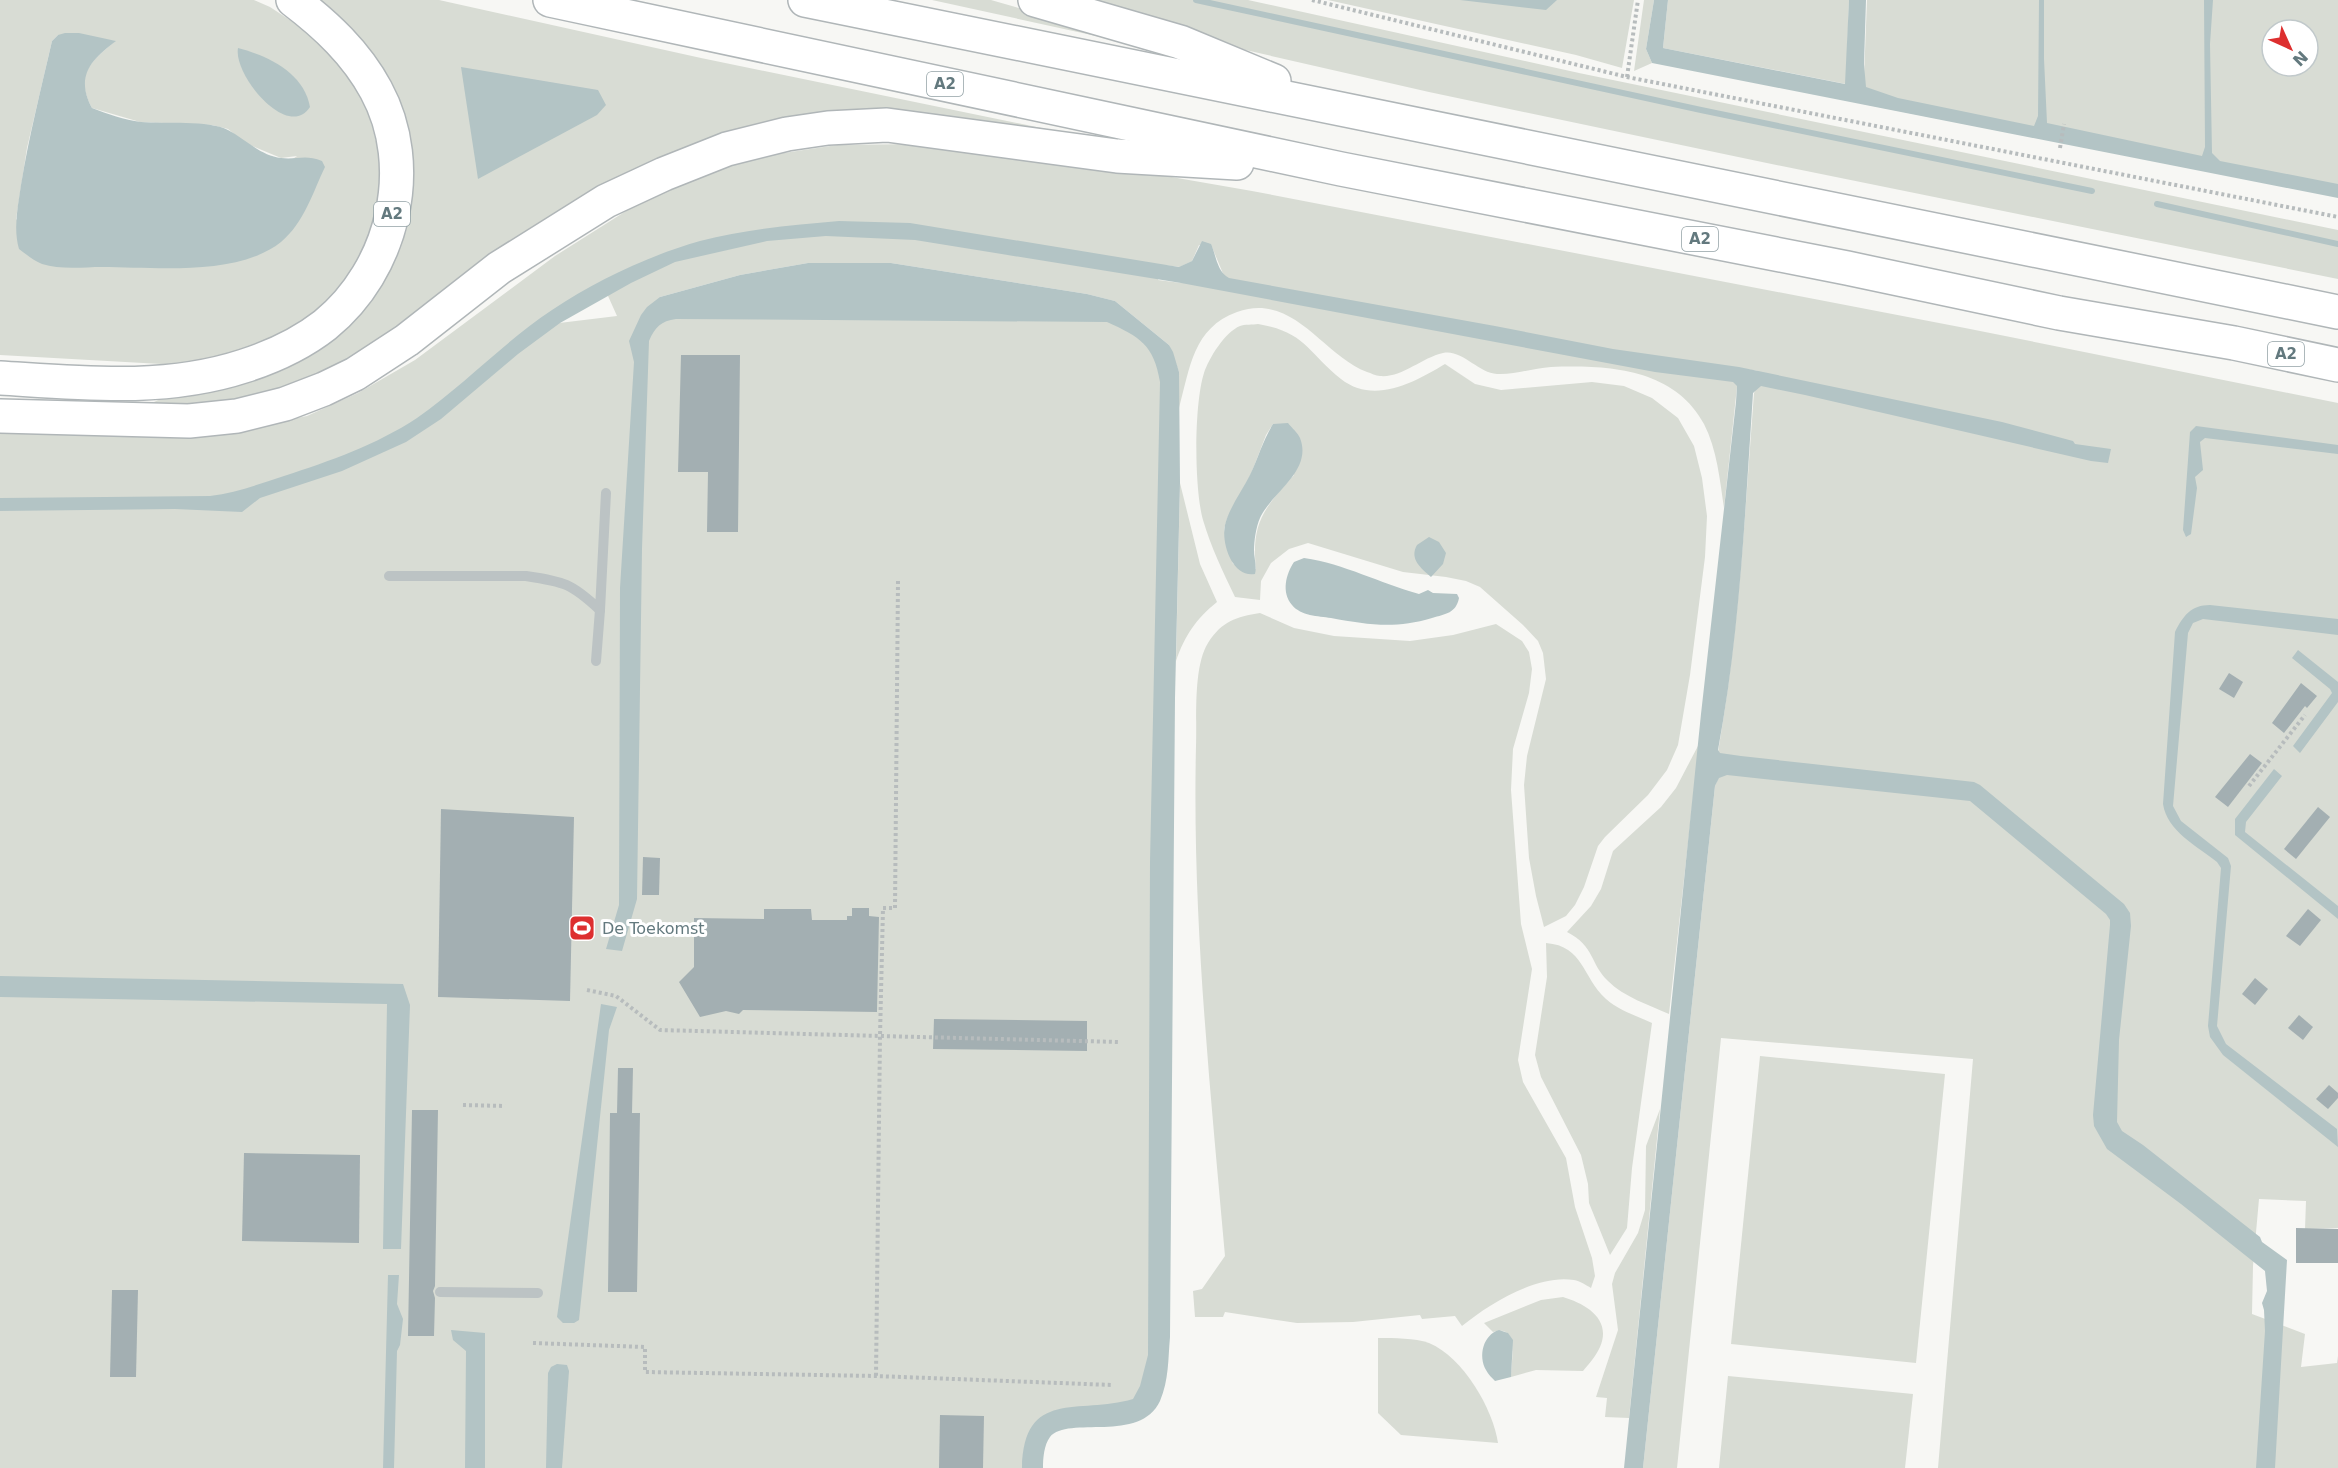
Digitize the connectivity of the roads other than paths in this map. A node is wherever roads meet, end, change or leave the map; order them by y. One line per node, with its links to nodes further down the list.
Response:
1 (293, 0): 9 (highway, A2)
2 (550, 0): 6 (highway, A2)
3 (806, 0): 5 (highway)
4 (1035, 0): 5 (highway)
5 (1342, 110): 7 (highway)
6 (1341, 169): 8 (highway, A2); 10 (highway, A2)
7 (2338, 312)
8 (2338, 365)
9 (0, 378)
10 (0, 416)
11 (606, 493): 13 (lane)
12 (389, 576): 13 (lane)
13 (600, 610): 14 (lane)
14 (596, 661)
15 (440, 1292): 16 (lane)
16 (538, 1293)

